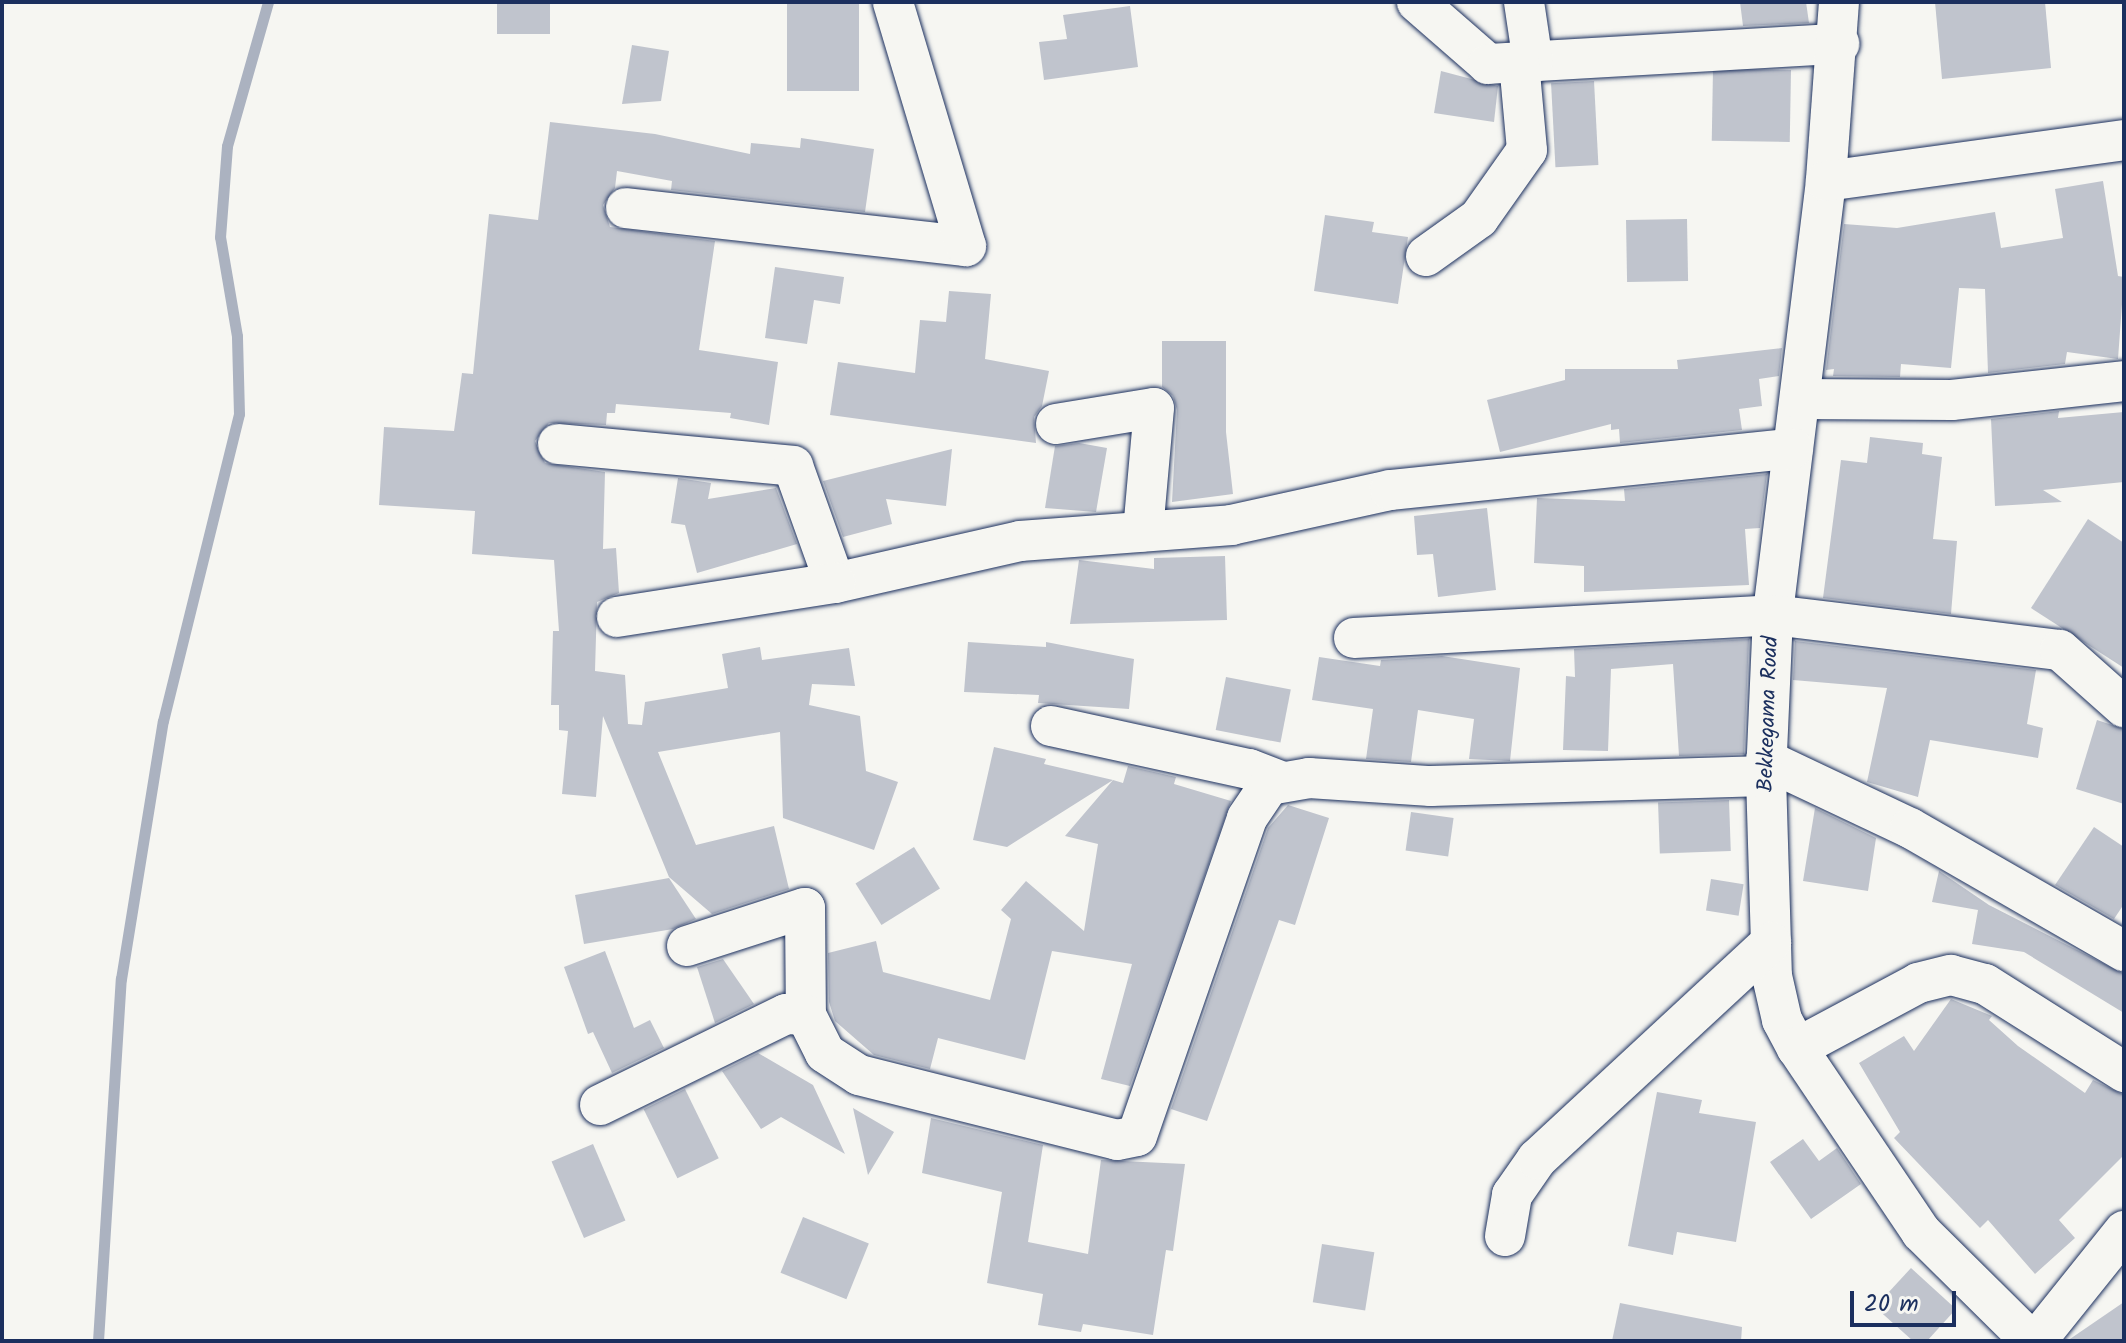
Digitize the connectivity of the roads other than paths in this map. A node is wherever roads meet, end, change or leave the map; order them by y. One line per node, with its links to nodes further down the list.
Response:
1 (893, 2): 9 (street)
2 (1417, 2): 6 (street)
3 (1524, 2): 6 (street)
4 (1839, 2): 5 (street, Bekkegama Road)
5 (1839, 44): 6 (street); 8 (street, Bekkegama Road)
6 (1526, 62): 10 (street)
7 (2124, 140): 8 (street)
8 (1826, 181): 12 (street, Bekkegama Road)
9 (626, 208)
10 (1426, 256)
11 (2124, 381): 12 (street)
12 (1800, 399): 15 (street, Bekkegama Road)
13 (1056, 424): 16 (street)
14 (558, 444): 17 (street)
15 (1793, 448): 16 (street); 18 (street, Bekkegama Road)
16 (1143, 532): 17 (street)
17 (835, 583): 19 (street)
18 (1773, 615): 20 (street); 21 (street); 23 (street, Bekkegama Road)
19 (617, 617)
20 (1354, 638)
21 (2124, 707)
22 (1051, 726): 24 (street)
23 (1766, 768): 24 (street); 25 (street, Bekkegama Road); 27 (street)
24 (1283, 782): 28 (street)
25 (1771, 942): 29 (street, Bekkegama Road); 33 (street)
26 (687, 946): 28 (street)
27 (2124, 951)
28 (806, 1015): 31 (street)
29 (1797, 1048): 30 (street); 34 (street, Bekkegama Road)
30 (2124, 1072)
31 (600, 1105)
32 (2124, 1231): 34 (street)
33 (1505, 1236)
34 (2034, 1341)

